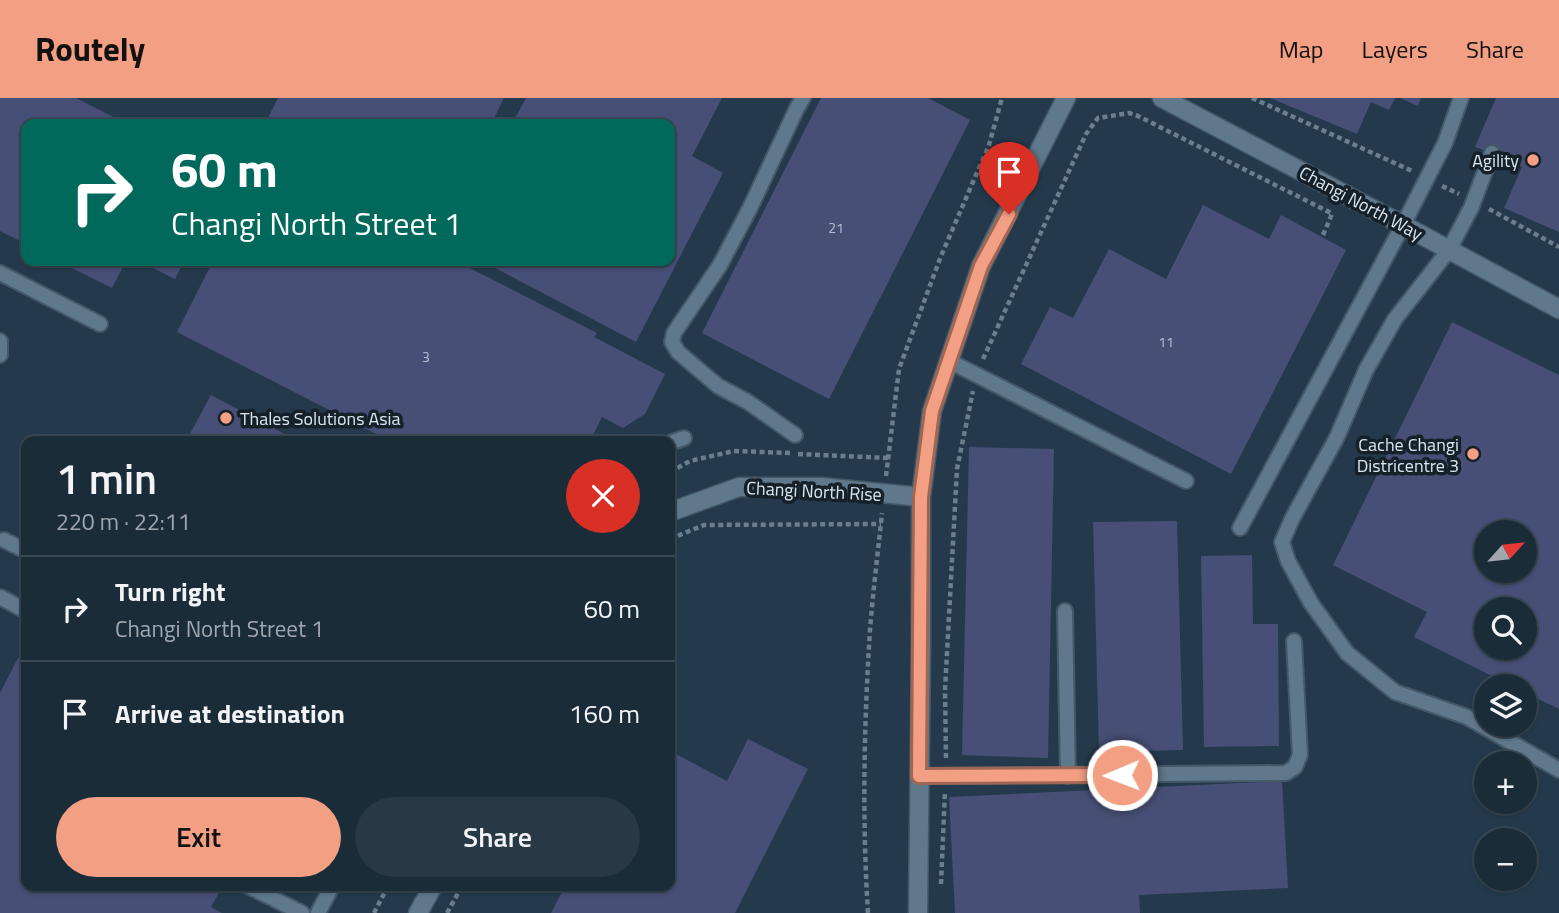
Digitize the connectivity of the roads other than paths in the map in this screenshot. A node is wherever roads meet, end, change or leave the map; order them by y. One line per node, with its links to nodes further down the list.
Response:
1 (803, 98): 14 (lane)
2 (1066, 98): 13 (street)
3 (1162, 98): 6 (street, Changi North Way)
4 (1461, 98): 6 (lane)
5 (1492, 152): 7 (lane)
6 (1403, 225): 7 (street, Changi North Way); 18 (lane)
7 (1449, 250): 9 (street, Changi North Way); 25 (lane)
8 (0, 273): 10 (lane)
9 (1559, 309)
10 (100, 324)
11 (0, 341): 12 (lane)
12 (0, 355)
13 (949, 361): 15 (lane); 16 (street)
14 (795, 435)
15 (1186, 481)
16 (921, 497): 17 (street, Changi North Rise); 26 (street)
17 (675, 510)
18 (1240, 528)
19 (4, 540): 20 (lane)
20 (21, 548)
21 (0, 597): 22 (lane)
22 (21, 608)
23 (1065, 611): 27 (lane)
24 (1294, 641): 27 (lane)
25 (1559, 770)
26 (919, 776): 27 (lane); 34 (street)
27 (1068, 776)
28 (258, 891): 31 (lane)
29 (329, 891): 32 (lane)
30 (430, 891): 33 (street)
31 (302, 913)
32 (318, 913)
33 (418, 913)
34 (918, 913)

